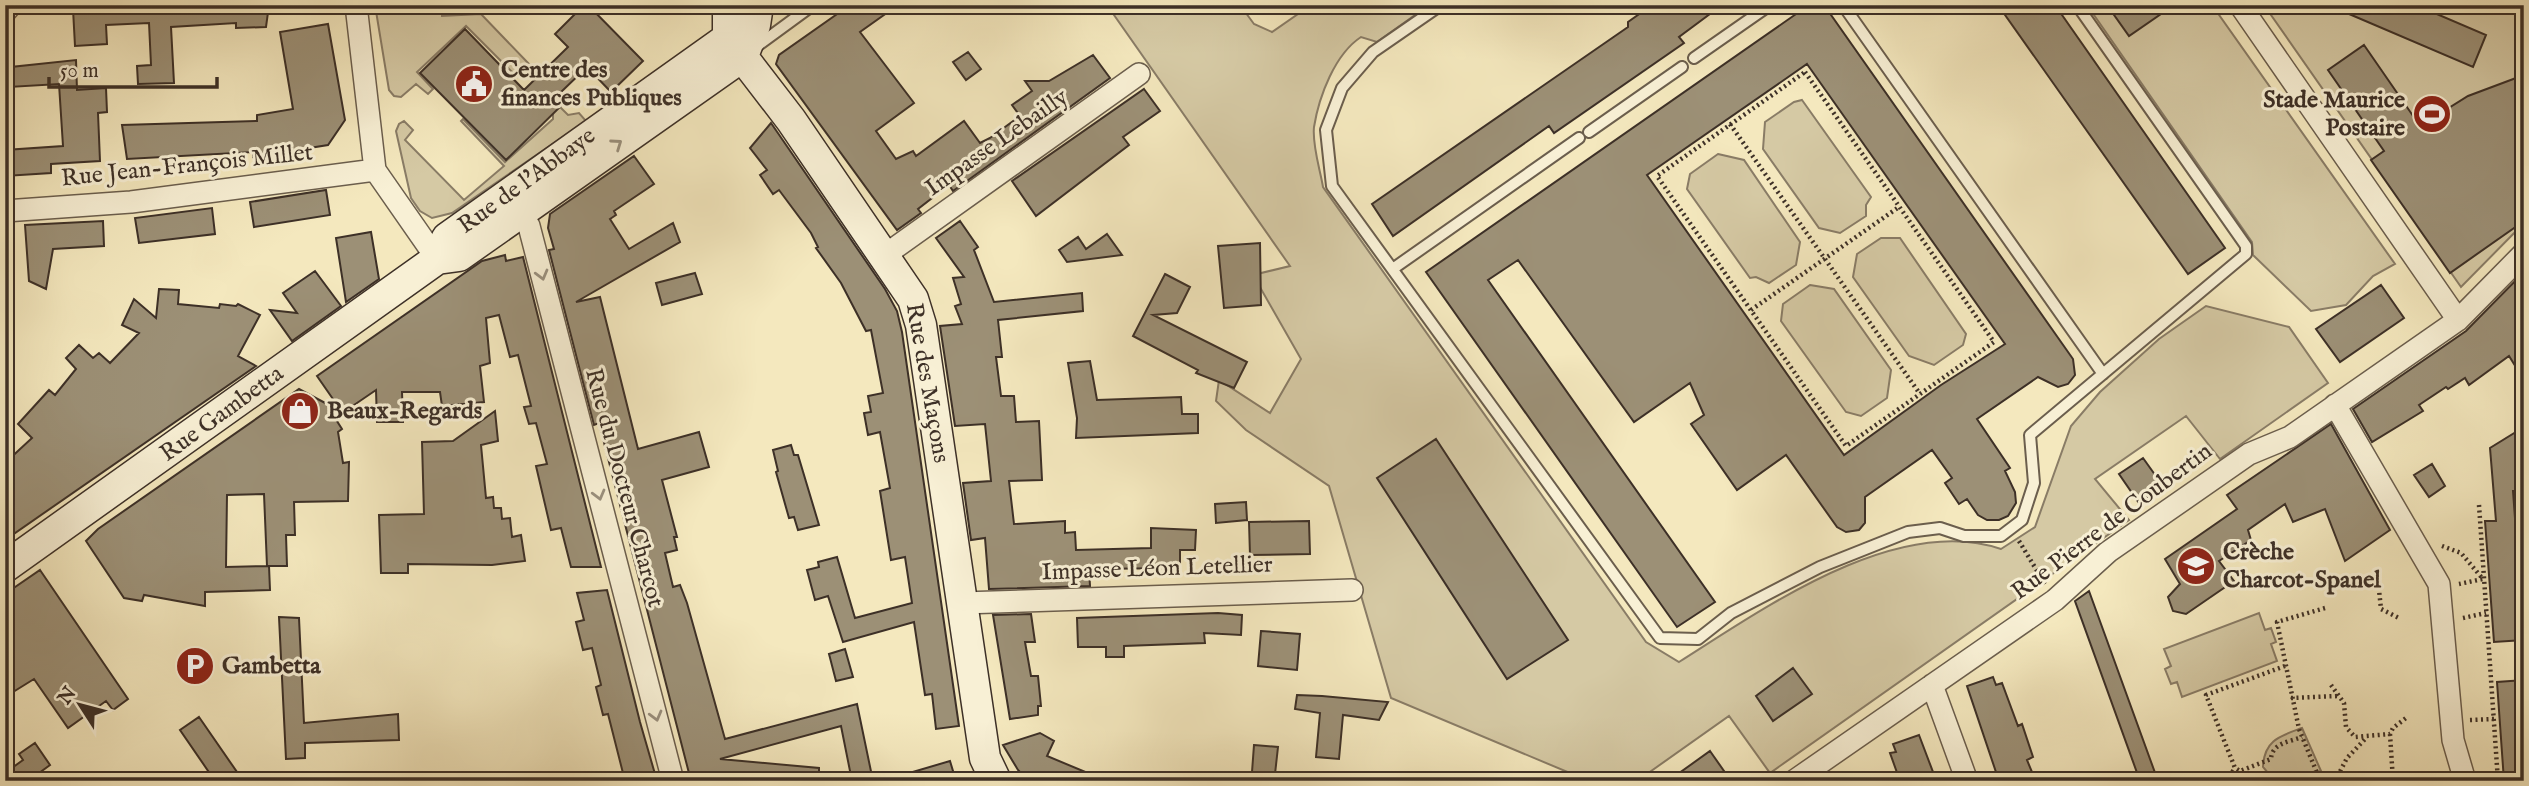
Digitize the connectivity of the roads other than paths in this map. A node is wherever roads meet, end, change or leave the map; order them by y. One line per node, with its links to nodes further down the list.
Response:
1 (11, 5): 11 (street)
2 (356, 5): 16 (street)
3 (728, 5): 12 (main road)
4 (758, 5): 12 (main road)
5 (813, 5): 12 (lane, Rue de l'Abbaye)
6 (1441, 5): 22 (lane)
7 (1770, 5): 13 (lane)
8 (1843, 5): 24 (lane)
9 (2077, 5): 24 (lane)
10 (2240, 5): 23 (street)
11 (5, 12)
12 (735, 47): 18 (main road, Rue de l'Abbaye, one-way to 12); 20 (main road, Rue des Maçons); 21 (main road, Rue de l'Abbaye)
13 (1694, 58)
14 (1682, 67): 22 (lane)
15 (1139, 74): 20 (street, Impasse Lebailly)
16 (375, 170): 17 (street, Rue Jean-François Millet); 21 (street)
17 (5, 211)
18 (520, 211): 21 (main road, Rue de l'Abbaye); 30 (street, Rue du Docteur Charcot, one-way to 30)
19 (2524, 253): 23 (street, Rue Pierre de Coubertin)
20 (885, 255): 28 (main road, Rue des Maçons)
21 (437, 259): 26 (main road, Rue Gambetta)
22 (1394, 268): 24 (lane)
23 (2458, 320): 25 (street, Rue Pierre de Coubertin)
24 (2103, 374)
25 (2335, 405): 29 (street, Rue Pierre de Coubertin); 34 (street)
26 (5, 567)
27 (1352, 590): 28 (street, Impasse Léon Letellier)
28 (962, 603): 31 (main road, Rue des Maçons)
29 (1932, 685): 32 (street, Rue Pierre de Coubertin); 33 (street)
30 (673, 781)
31 (996, 781)
32 (1794, 781)
33 (1967, 781)
34 (2465, 781)

